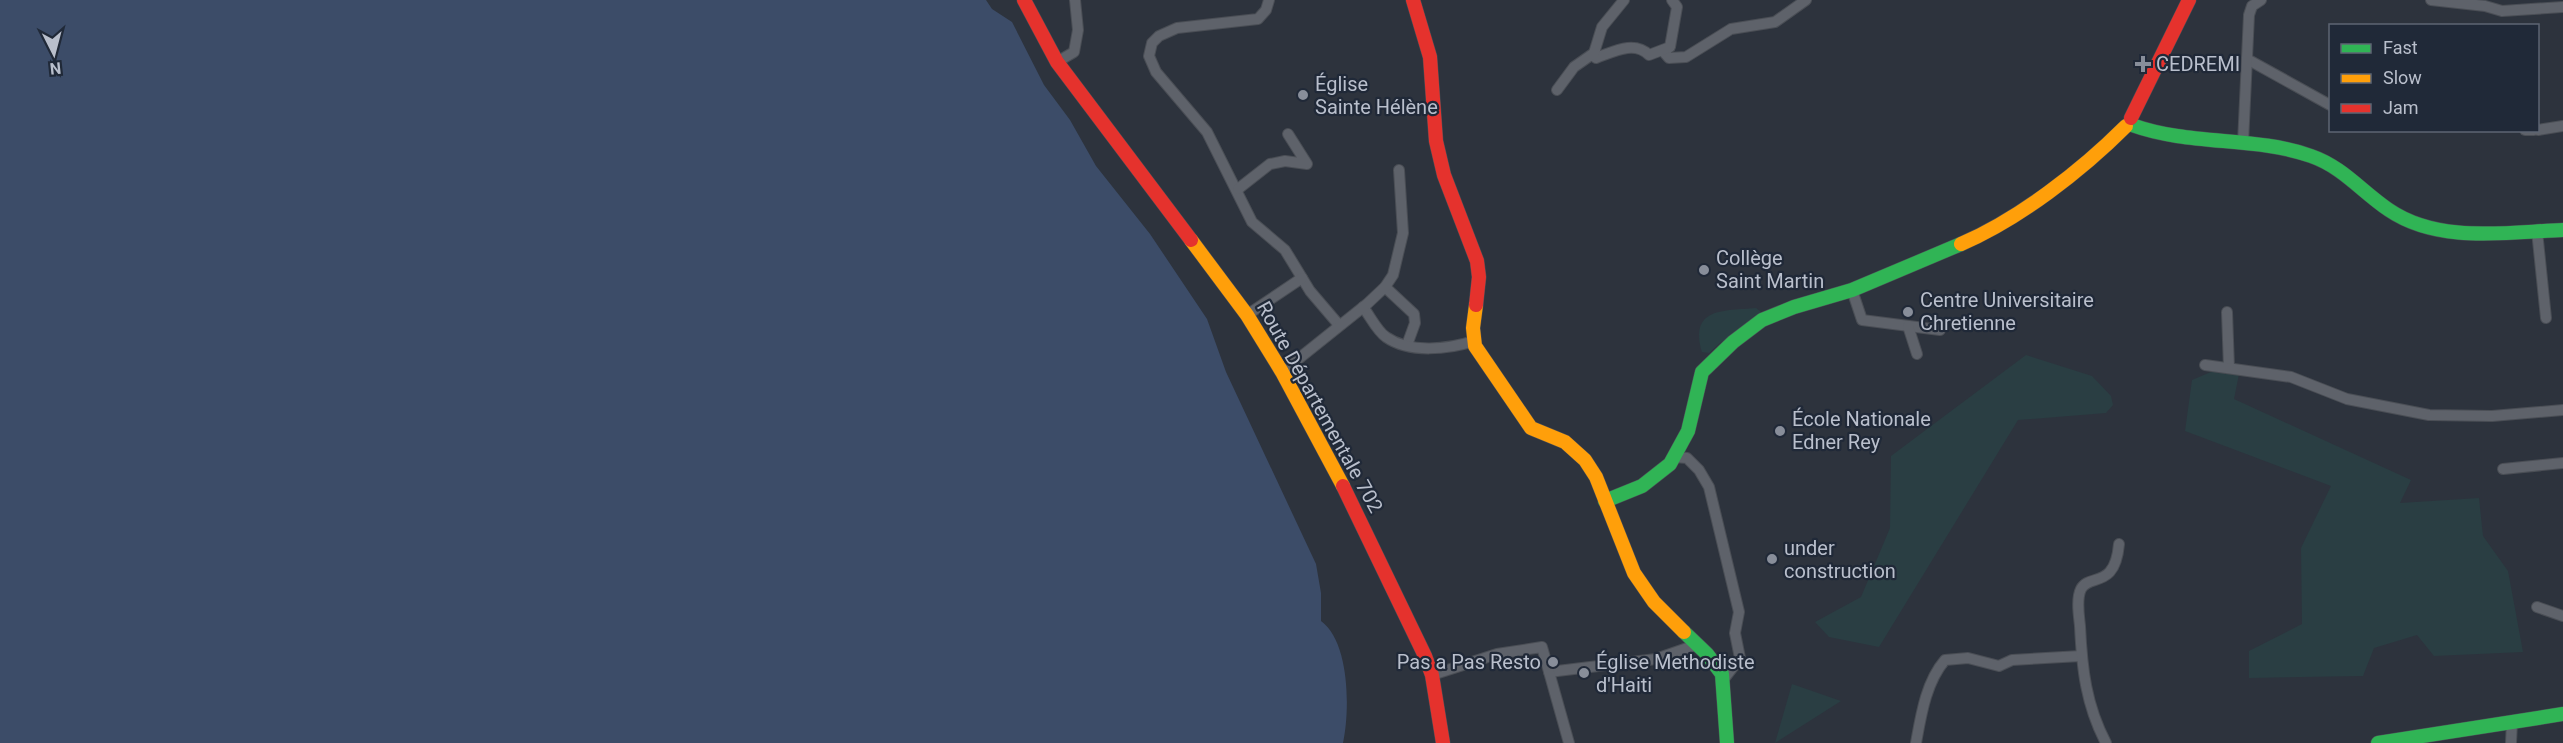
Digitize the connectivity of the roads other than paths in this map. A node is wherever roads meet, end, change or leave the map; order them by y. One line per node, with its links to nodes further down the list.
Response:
1 (1024, 0): 16 (street, Route Départementale 702)
2 (1075, 0): 16 (street)
3 (1269, 0): 25 (street)
4 (1413, 0): 38 (street)
5 (1624, 0): 14 (street)
6 (1672, 0): 13 (street)
7 (1806, 0): 13 (street)
8 (2189, 0): 19 (street)
9 (2260, 0): 15 (street)
10 (2431, 0): 11 (street)
11 (2485, 3): 12 (street)
12 (2563, 7)
13 (1663, 51): 14 (street)
14 (1592, 55): 17 (street)
15 (2247, 59): 18 (street); 23 (street)
16 (1057, 62): 33 (street, Route Départementale 702)
17 (1557, 90)
18 (2329, 104)
19 (2130, 123): 23 (street); 30 (street)
20 (2563, 126): 21 (street)
21 (2539, 130)
22 (1288, 134): 25 (street)
23 (2242, 143): 27 (street)
24 (1399, 170): 29 (street)
25 (1238, 189): 28 (street)
26 (2563, 230): 27 (street)
27 (2537, 231): 34 (street)
28 (1302, 278): 33 (street); 35 (street)
29 (1385, 287): 31 (street); 39 (street)
30 (1852, 291): 36 (street); 45 (street)
31 (1363, 307): 35 (street); 39 (street)
32 (2227, 312): 42 (street)
33 (1247, 315): 43 (street, Route Départementale 702)
34 (2546, 318)
35 (1339, 325): 43 (street)
36 (1908, 326): 37 (street); 40 (street)
37 (1940, 330)
38 (1474, 341): 39 (street); 48 (street)
39 (1407, 345)
40 (1917, 354)
41 (2205, 365): 42 (street)
42 (2229, 368): 44 (street)
43 (1282, 372): 55 (street, Route Départementale 702)
44 (2563, 410)
45 (1675, 457): 48 (street); 56 (street)
46 (2563, 463): 47 (street)
47 (2504, 469)
48 (1605, 501): 52 (street)
49 (2119, 544): 53 (street)
50 (2537, 607): 51 (street)
51 (2563, 615)
52 (1696, 645): 54 (street); 56 (street)
53 (2081, 656): 62 (street); 63 (street)
54 (1548, 672): 55 (street); 60 (street)
55 (1432, 675): 59 (street, Route Départementale 702)
56 (1723, 680): 61 (street)
57 (2563, 714): 58 (street)
58 (2512, 722): 64 (street); 65 (street)
59 (1443, 743)
60 (1569, 743)
61 (1727, 743)
62 (1916, 743)
63 (2106, 743)
64 (2378, 743)
65 (2511, 743)

